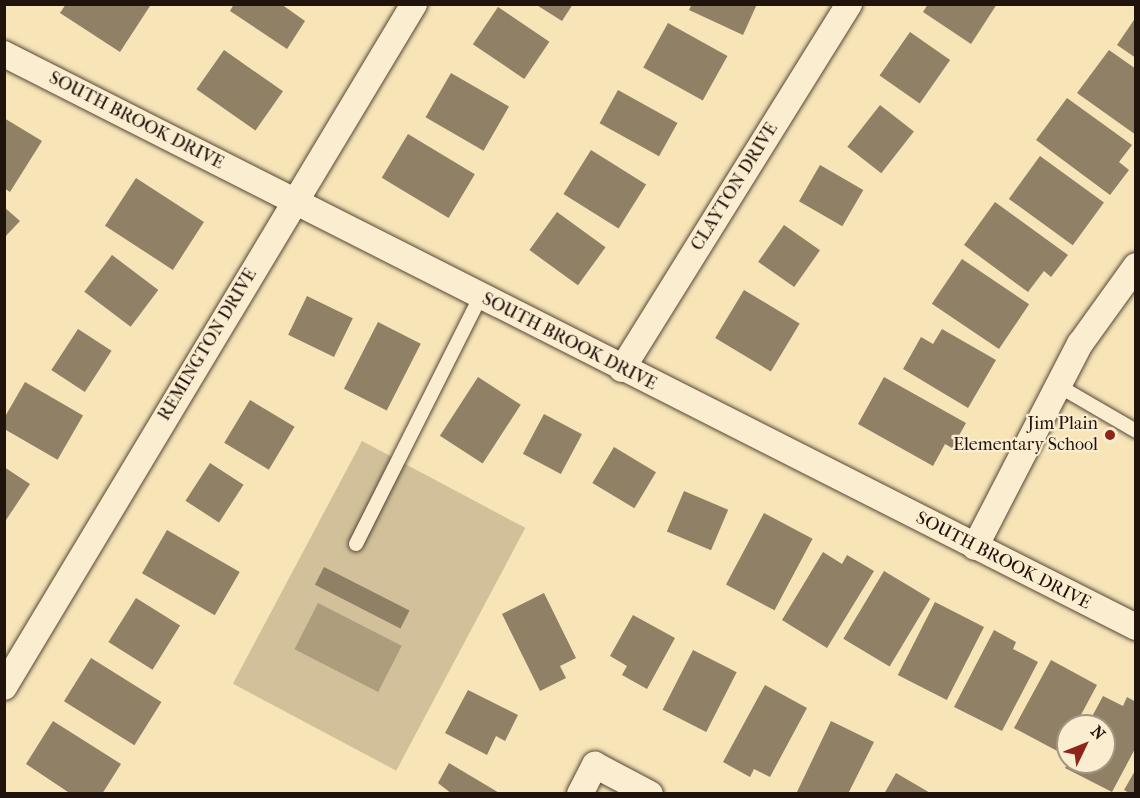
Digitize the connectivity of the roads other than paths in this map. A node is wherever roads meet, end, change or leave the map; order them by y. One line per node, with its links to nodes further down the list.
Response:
1 (414, 4): 4 (street, REMINGTON DRIVE)
2 (849, 4): 7 (street, CLAYTON DRIVE)
3 (4, 54): 4 (street, SOUTH BROOK DRIVE)
4 (294, 201): 6 (street, SOUTH BROOK DRIVE); 13 (street, REMINGTON DRIVE)
5 (1136, 266): 8 (street)
6 (480, 297): 7 (street, SOUTH BROOK DRIVE); 10 (lane)
7 (622, 369): 11 (street, SOUTH BROOK DRIVE)
8 (1057, 385): 9 (lane); 11 (street)
9 (1136, 431)
10 (356, 544)
11 (975, 547): 12 (street, SOUTH BROOK DRIVE)
12 (1136, 627)
13 (4, 687)
14 (580, 794): 15 (street)
15 (651, 794)

